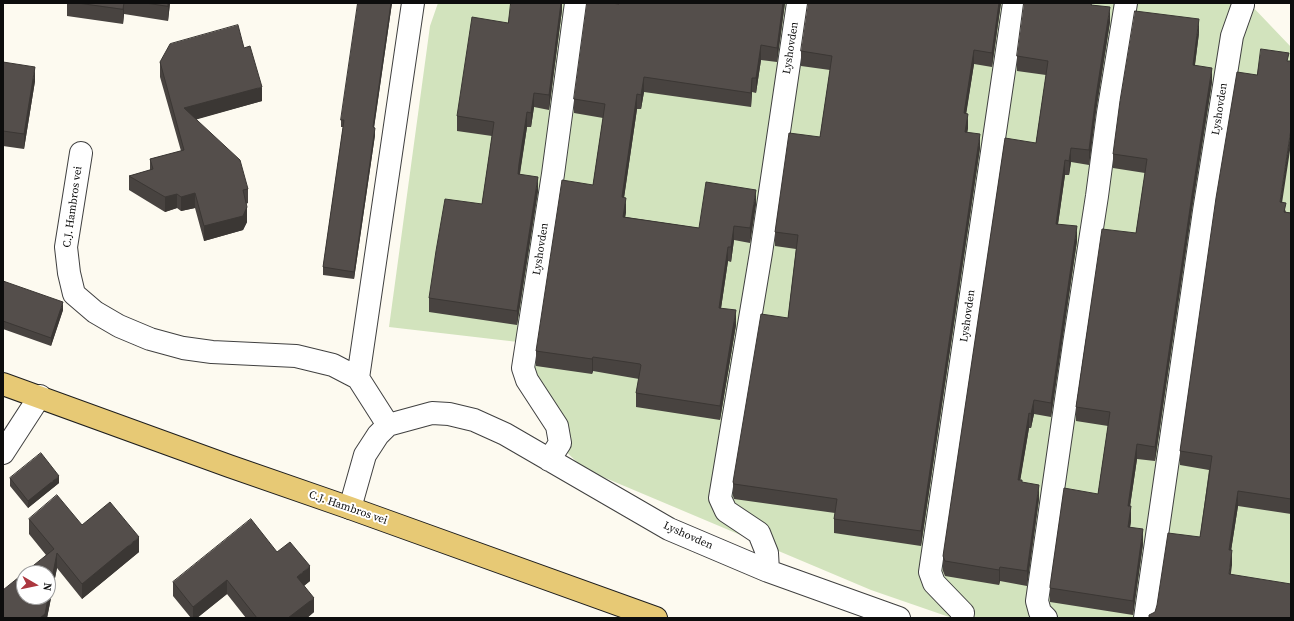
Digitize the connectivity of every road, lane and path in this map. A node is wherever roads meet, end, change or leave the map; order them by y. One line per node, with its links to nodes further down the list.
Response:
1 (413, 3): 8 (street)
2 (576, 3): 13 (street, Lyshovden)
3 (798, 3): 15 (street, Lyshovden)
4 (1014, 3): 18 (street, Lyshovden)
5 (1126, 3): 19 (street)
6 (1243, 6): 20 (street, Lyshovden)
7 (81, 153): 8 (street, C.J. Hambros vei)
8 (358, 378): 11 (street)
9 (3, 384): 10 (main road, C.J. Hambros vei)
10 (40, 396): 12 (street); 14 (main road, C.J. Hambros vei)
11 (388, 425): 13 (street, Lyshovden); 14 (street)
12 (3, 453)
13 (549, 460): 15 (street, Lyshovden)
14 (350, 508): 16 (main road, C.J. Hambros vei)
15 (768, 571): 17 (street, Lyshovden)
16 (656, 618)
17 (899, 618)
18 (962, 618)
19 (1046, 618)
20 (1145, 618)

